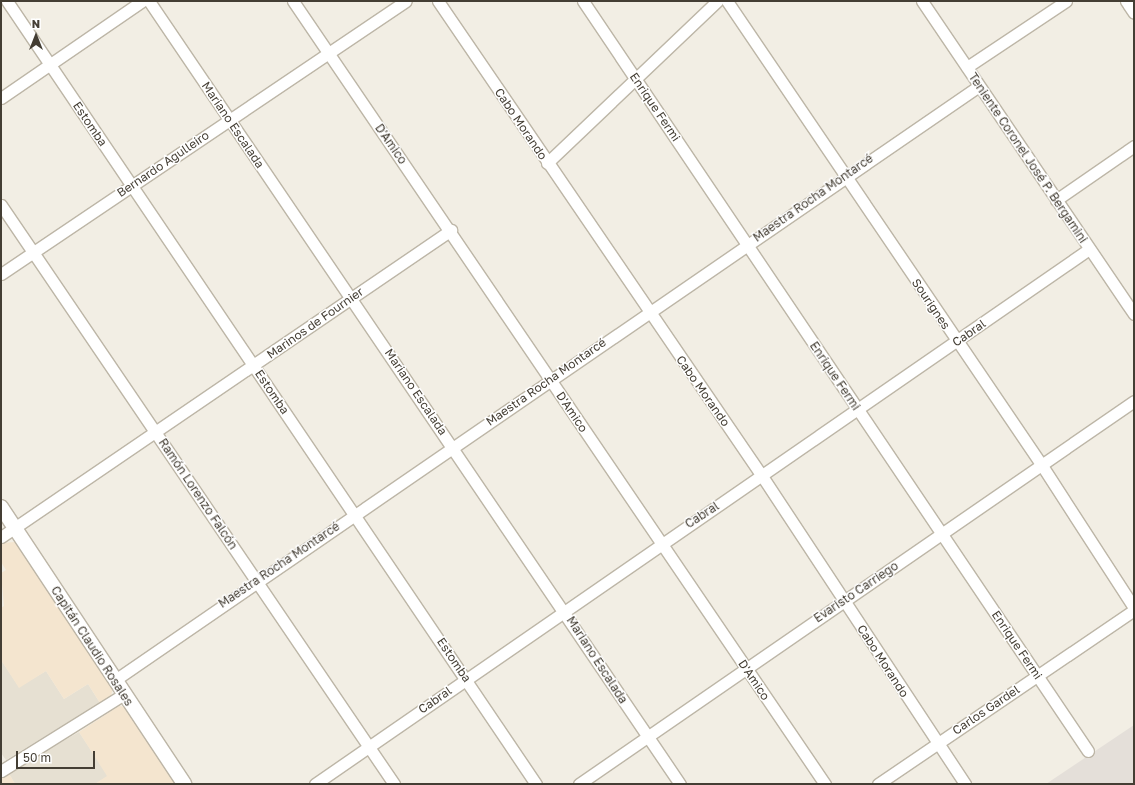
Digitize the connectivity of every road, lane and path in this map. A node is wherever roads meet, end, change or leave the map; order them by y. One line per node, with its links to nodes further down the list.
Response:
1 (7, 1): 15 (street, Estomba)
2 (142, 1): 15 (street)
3 (149, 1): 20 (street, Mariano Escalada)
4 (293, 1): 14 (street, D'Amico)
5 (406, 1): 14 (street, Bernardo Agulleiro)
6 (438, 1): 22 (street, Cabo Morando)
7 (583, 1): 17 (street, Enrique Fermi)
8 (717, 1): 17 (street)
9 (727, 1): 23 (street, Sourignes)
10 (922, 1): 16 (street, Teniente Coronel José P. Bergamini)
11 (1066, 1): 16 (street)
12 (1126, 1): 13 (street)
13 (1134, 13)
14 (327, 52): 20 (street, Bernardo Agulleiro); 27 (street, D'Amico)
15 (50, 65): 19 (street); 24 (street, Estomba)
16 (967, 67): 18 (street, Teniente Coronel José P. Bergamini)
17 (636, 79): 22 (street); 28 (street, Enrique Fermi)
18 (979, 86): 23 (street, Maestra Rocha Montarcé); 25 (street, Teniente Coronel José P. Bergamini)
19 (1, 98)
20 (228, 120): 24 (street, Bernardo Agulleiro); 32 (street, Mariano Escalada)
21 (1134, 146): 25 (street)
22 (547, 164): 33 (street, Cabo Morando)
23 (846, 176): 28 (street, Maestra Rocha Montarcé); 35 (street, Sourignes)
24 (132, 185): 30 (street, Bernardo Agulleiro); 36 (street, Estomba)
25 (1056, 200): 29 (street, Teniente Coronel José P. Bergamini)
26 (1, 205): 30 (street, Ramón Lorenzo Falcón)
27 (451, 230): 32 (street, Marinos de Fournier); 37 (street, D'Amico)
28 (746, 245): 33 (street, Maestra Rocha Montarcé); 39 (street, Enrique Fermi)
29 (1089, 249): 34 (street, Teniente Coronel José P. Bergamini); 35 (street, Cabral)
30 (33, 253): 31 (street, Bernardo Agulleiro); 40 (street, Ramón Lorenzo Falcón)
31 (1, 274)
32 (353, 297): 36 (street, Marinos de Fournier); 41 (street, Mariano Escalada)
33 (647, 311): 37 (street, Maestra Rocha Montarcé); 43 (street, Cabo Morando)
34 (1134, 314)
35 (956, 342): 39 (street, Cabral); 42 (street, Sourignes)
36 (254, 366): 40 (street, Marinos de Fournier); 45 (street, Estomba)
37 (550, 379): 41 (street, Maestra Rocha Montarcé); 49 (street, D'Amico)
38 (1134, 401): 42 (street, Evaristo Carriego)
39 (857, 410): 43 (street, Cabral); 47 (street, Enrique Fermi)
40 (157, 432): 46 (street, Marinos de Fournier); 50 (street, Ramón Lorenzo Falcón)
41 (452, 447): 45 (street, Maestra Rocha Montarcé); 53 (street, Mariano Escalada)
42 (1041, 464): 47 (street, Evaristo Carriego); 52 (street, Sourignes)
43 (762, 476): 49 (street, Cabral); 51 (street, Cabo Morando)
44 (1, 507): 46 (street, Capitán Claudio Rosales)
45 (355, 514): 50 (street, Maestra Rocha Montarcé); 56 (street, Estomba)
46 (16, 529): 48 (street, Marinos de Fournier); 57 (street, Capitán Claudio Rosales)
47 (944, 534): 51 (street, Evaristo Carriego); 55 (street, Enrique Fermi)
48 (1, 538)
49 (661, 542): 53 (street, Cabral); 54 (street, D'Amico)
50 (255, 581): 57 (street, Maestra Rocha Montarcé); 61 (street, Ramón Lorenzo Falcón)
51 (844, 600): 54 (street, Evaristo Carriego); 60 (street, Cabo Morando)
52 (1134, 609): 55 (street, Carlos Gardel)
53 (564, 610): 56 (street, Cabral); 59 (street, Mariano Escalada)
54 (746, 668): 59 (street, Evaristo Carriego); 70 (street, D'Amico)
55 (1037, 676): 60 (street, Carlos Gardel); 62 (street, Enrique Fermi)
56 (466, 678): 61 (street, Cabral); 67 (street, Estomba)
57 (115, 680): 58 (street, Capitán Claudio Rosales)
58 (124, 694): 63 (street); 64 (street, Capitán Claudio Rosales)
59 (648, 736): 68 (street, Evaristo Carriego); 69 (street, Mariano Escalada)
60 (938, 743): 71 (street, Carlos Gardel); 72 (street, Cabo Morando)
61 (368, 746): 65 (street, Cabral); 66 (street, Ramón Lorenzo Falcón)
62 (1088, 751)
63 (1, 771)
64 (184, 784)
65 (315, 784)
66 (394, 784)
67 (536, 784)
68 (579, 784)
69 (680, 784)
70 (825, 784)
71 (878, 784)
72 (965, 784)

